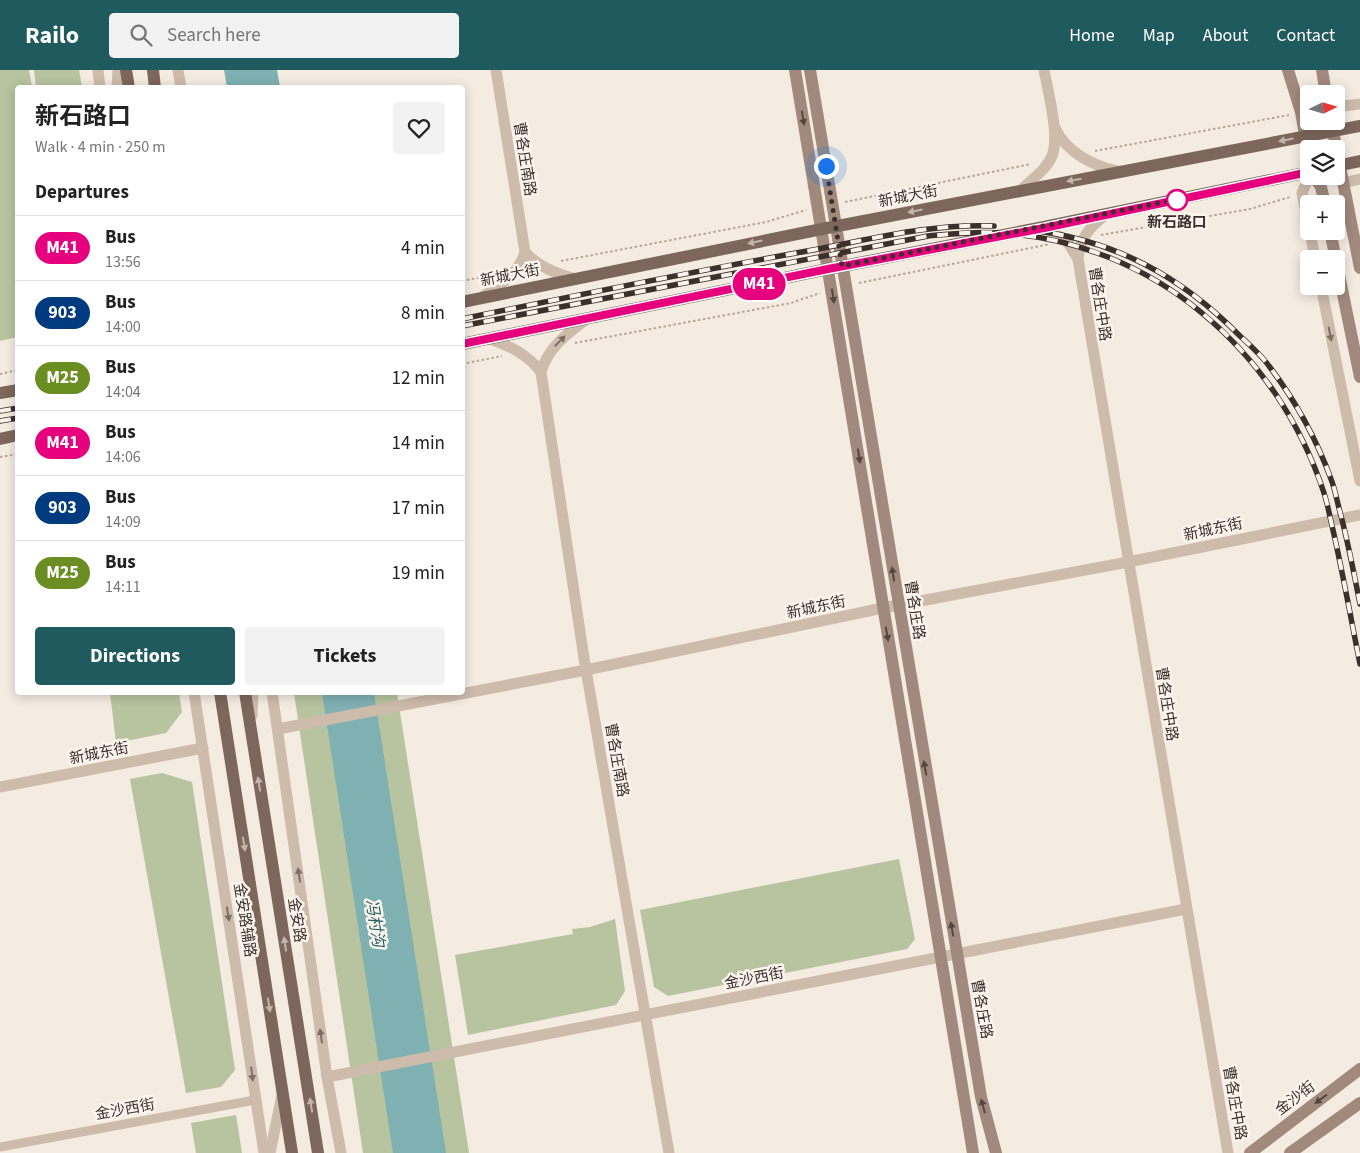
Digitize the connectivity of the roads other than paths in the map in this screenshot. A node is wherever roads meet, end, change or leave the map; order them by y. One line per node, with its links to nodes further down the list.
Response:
1 (98, 70): 12 (street)
2 (118, 70): 13 (street)
3 (126, 70): 14 (main road)
4 (153, 70): 15 (main road)
5 (178, 70): 16 (street)
6 (496, 70): 38 (street, 曹各庄南路)
7 (795, 70): 36 (main road, 曹各庄路, one-way to 36)
8 (810, 70): 35 (main road, 曹各庄路)
9 (1044, 70): 22 (street)
10 (1288, 70): 24 (main road)
11 (1322, 70): 17 (main road)
12 (100, 85)
13 (117, 85)
14 (128, 85)
15 (155, 85)
16 (180, 85)
17 (1324, 85)
18 (1360, 104): 19 (street)
19 (1345, 106)
20 (1345, 126): 21 (main road, 新城大街)
21 (1360, 126)
22 (1054, 127): 28 (street); 33 (street)
23 (1322, 130): 24 (main road, 新城大街)
24 (1306, 136): 25 (main road); 28 (main road, 新城大街, one-way to 28)
25 (1307, 140)
26 (1360, 162): 27 (main road)
27 (1345, 165)
28 (1120, 172): 33 (main road, 新城大街, one-way to 33)
29 (1300, 174): 34 (main road)
30 (1360, 179): 31 (street)
31 (1345, 183)
32 (1343, 185): 41 (main road)
33 (1020, 191): 35 (main road, 新城大街, one-way to 35)
34 (1105, 215): 37 (main road); 39 (street, 曹各庄中路)
35 (836, 226): 36 (main road, 新城大街); 40 (main road, 曹各庄路)
36 (822, 228): 42 (main road, 曹各庄路); 43 (main road, 新城大街, one-way to 43)
37 (1044, 228): 39 (street, 曹各庄中路); 40 (main road)
38 (525, 252): 43 (street); 46 (street)
39 (1078, 259): 59 (street, 曹各庄中路)
40 (842, 266): 42 (main road); 60 (main road, 曹各庄路, one-way to 40)
41 (1360, 268)
42 (828, 269): 48 (main road); 61 (main road, 曹各庄路, one-way to 61)
43 (576, 279): 46 (main road, 新城大街)
44 (1323, 295): 57 (street, one-way to 57)
45 (1343, 295): 52 (main road)
46 (480, 298): 47 (main road, 新城大街)
47 (465, 301)
48 (588, 318): 49 (main road); 51 (street, one-way to 48)
49 (490, 339): 50 (main road); 51 (street)
50 (465, 343)
51 (540, 372): 62 (street, 曹各庄南路)
52 (1360, 377)
53 (15, 390): 54 (main road)
54 (0, 393)
55 (15, 436): 56 (main road)
56 (0, 439)
57 (1360, 481)
58 (1360, 515): 59 (street, 新城东街)
59 (1128, 562): 60 (street, 新城东街); 74 (street, 曹各庄中路)
60 (898, 605): 61 (street, 新城东街); 75 (main road, 曹各庄路, one-way to 60)
61 (883, 608): 62 (street, 新城东街); 76 (main road, 曹各庄路, one-way to 76)
62 (586, 670): 63 (street, 新城东街); 77 (street, 曹各庄南路)
63 (465, 692)
64 (194, 695): 72 (street, 金安路辅路)
65 (220, 695): 80 (main road, one-way to 80)
66 (245, 695): 71 (main road, 金安路)
67 (253, 695): 71 (street)
68 (272, 695): 70 (street)
69 (451, 695): 70 (street, 新城东街)
70 (278, 729): 79 (street, one-way to 70)
71 (250, 735): 87 (main road, 金安路, one-way to 71)
72 (203, 748): 73 (street, 新城东街); 81 (street, 金安路辅路, one-way to 81)
73 (0, 787)
74 (1186, 909): 75 (street, 金沙西街); 92 (street, 曹各庄中路)
75 (956, 953): 76 (street, 金沙西街); 91 (main road, 曹各庄路, one-way to 75)
76 (942, 956): 77 (street, 金沙西街); 90 (main road, 曹各庄路)
77 (646, 1014): 79 (street, 金沙西街); 89 (street, 曹各庄南路)
78 (1360, 1069): 93 (main road, 金沙街, one-way to 93)
79 (327, 1077): 88 (street)
80 (282, 1091): 85 (street); 86 (main road)
81 (256, 1100): 83 (street, 金沙西街); 84 (street, 金安路辅路)
82 (1360, 1103): 94 (main road)
83 (0, 1147)
84 (264, 1153)
85 (270, 1153)
86 (292, 1153)
87 (318, 1153)
88 (341, 1153)
89 (669, 1153)
90 (973, 1153)
91 (996, 1153)
92 (1228, 1153)
93 (1250, 1153)
94 (1290, 1153)

